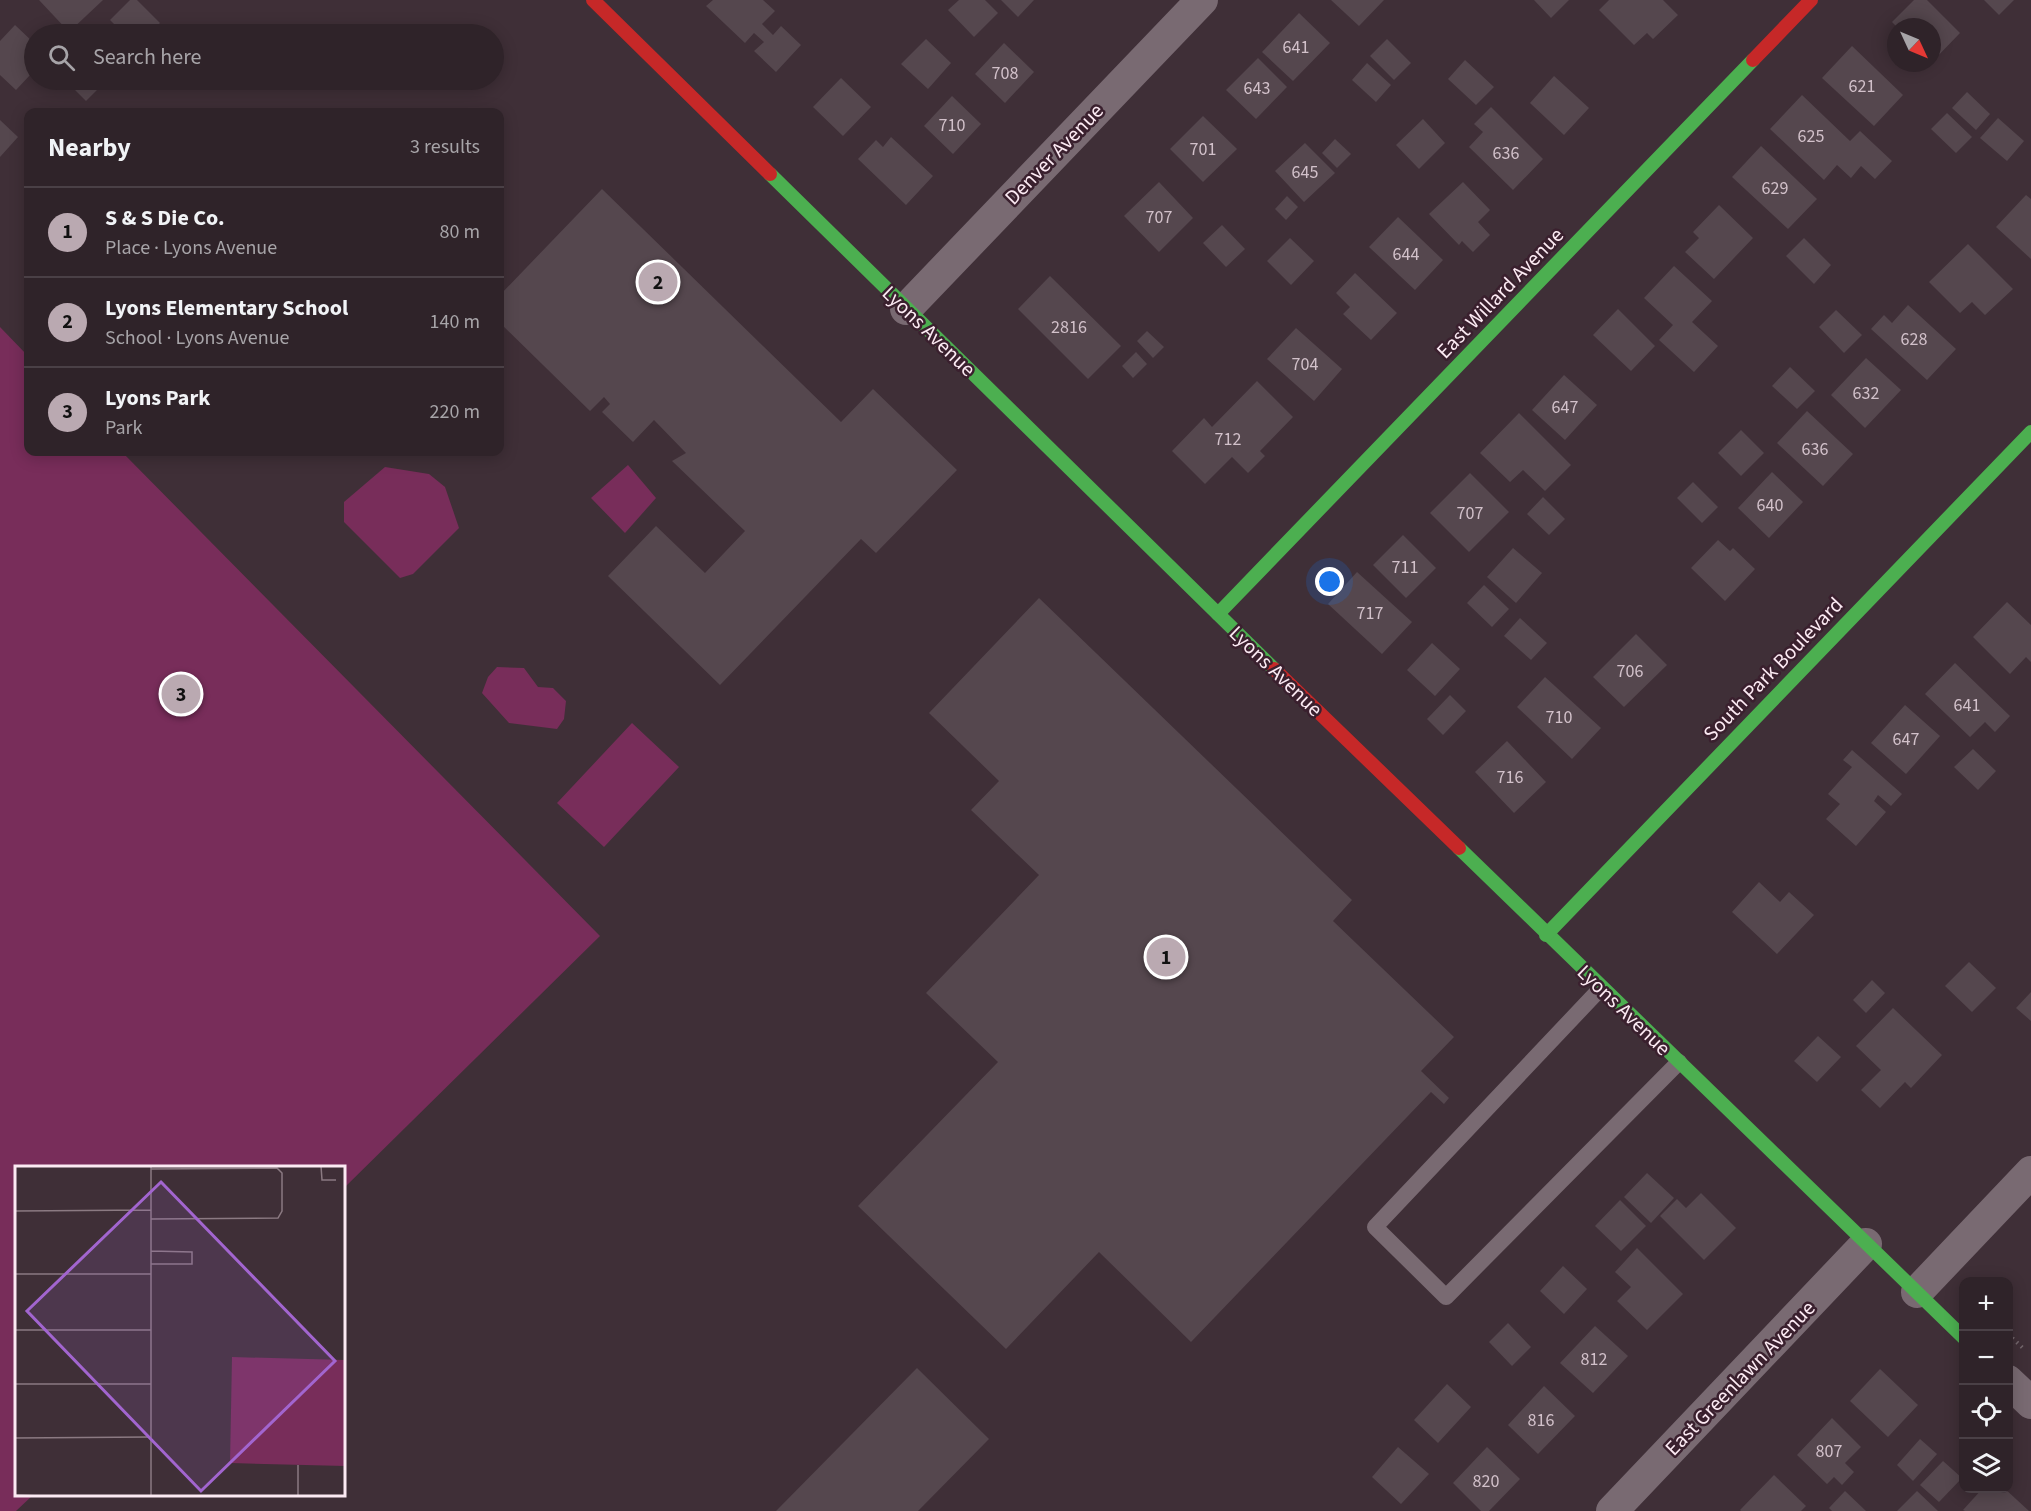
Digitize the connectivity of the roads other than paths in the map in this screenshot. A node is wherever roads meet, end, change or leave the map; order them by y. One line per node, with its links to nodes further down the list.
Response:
1 (1202, 0): 4 (street, Denver Avenue)
2 (1811, 0): 6 (street, East Willard Avenue)
3 (597, 2): 4 (street, Lyons Avenue)
4 (906, 309): 6 (street, Lyons Avenue)
5 (2031, 432): 7 (street, South Park Boulevard)
6 (1218, 615): 7 (street, Lyons Avenue)
7 (1546, 935): 8 (street, Lyons Avenue)
8 (1601, 988): 9 (street, Lyons Avenue); 9 (lane)
9 (1679, 1062): 11 (street, Lyons Avenue)
10 (2031, 1172): 12 (street)
11 (1866, 1244): 12 (street, Lyons Avenue); 16 (street, East Greenlawn Avenue)
12 (1917, 1292): 13 (street, Lyons Avenue)
13 (1959, 1333)
14 (2012, 1385): 15 (street)
15 (2031, 1403)
16 (1612, 1511)

